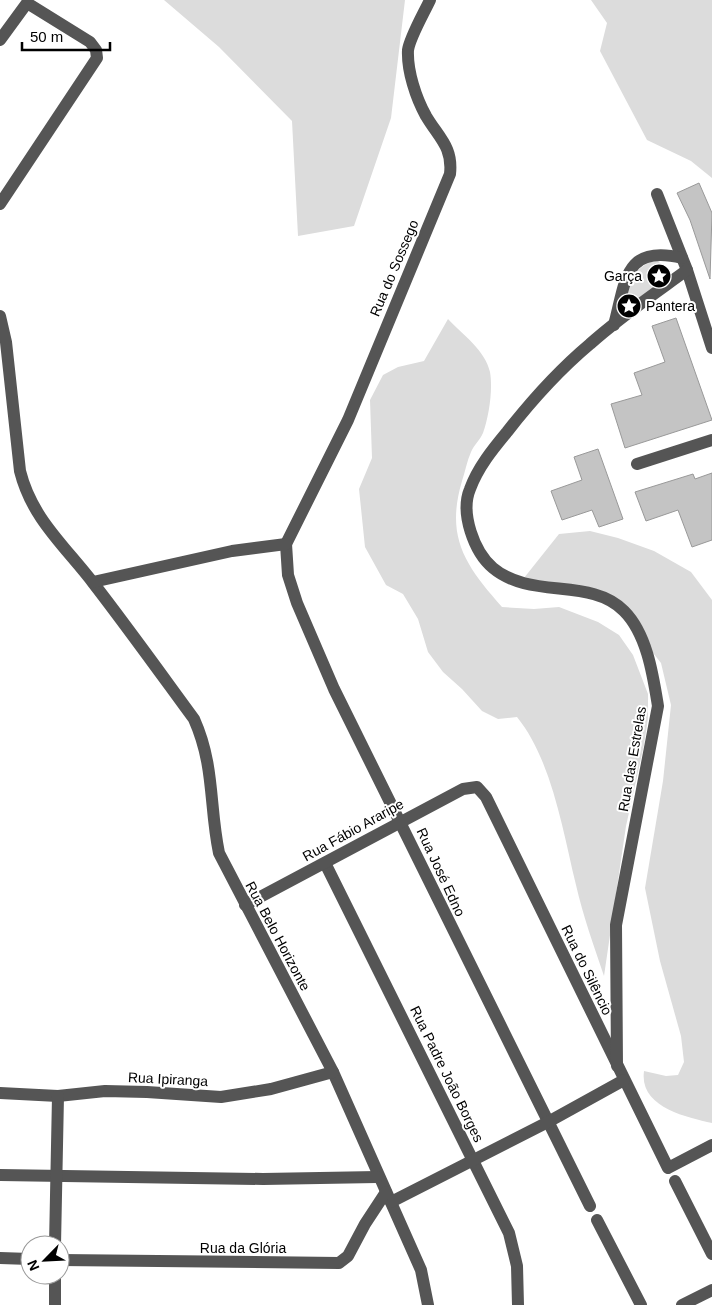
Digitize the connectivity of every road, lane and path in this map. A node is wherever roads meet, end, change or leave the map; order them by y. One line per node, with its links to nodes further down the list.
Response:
1 (430, 0): 12 (street, Rua do Sossego)
2 (0, 40): 4 (street)
3 (657, 194): 5 (street)
4 (0, 204)
5 (684, 264): 7 (street, Rua das Estrelas); 7 (street); 8 (street)
6 (0, 316): 9 (street, Rua Belo Horizonte)
7 (614, 325): 18 (street, Rua das Estrelas)
8 (712, 348)
9 (4, 350): 13 (street, Rua Belo Horizonte)
10 (712, 440): 11 (street)
11 (637, 464)
12 (286, 544): 13 (street); 15 (street, Rua José Edno)
13 (93, 582): 17 (street, Rua Belo Horizonte)
14 (477, 787): 15 (street, Rua Fábio Araripe); 18 (street, Rua do Silêncio)
15 (400, 821): 16 (street, Rua Fábio Araripe); 23 (street, Rua José Edno)
16 (325, 863): 17 (street, Rua Fábio Araripe); 25 (street, Rua Padre João Borges)
17 (245, 905): 19 (street, Rua Belo Horizonte)
18 (617, 1066): 20 (street, Rua do Silêncio)
19 (333, 1072): 22 (street, Rua Ipiranga); 28 (street, Rua Belo Horizonte)
20 (624, 1080): 23 (street); 24 (street, Rua do Silêncio)
21 (0, 1092): 22 (street, Rua Ipiranga)
22 (58, 1096): 27 (street)
23 (548, 1122): 25 (street); 31 (street, Rua José Edno)
24 (712, 1145)
25 (473, 1161): 30 (street); 42 (street, Rua Padre João Borges)
26 (0, 1175): 27 (street)
27 (58, 1177): 28 (street); 33 (street)
28 (377, 1177): 30 (street, Rua Belo Horizonte)
29 (675, 1181): 34 (street)
30 (389, 1197): 37 (street, Rua da Glória); 41 (street, Rua Belo Horizonte)
31 (590, 1206)
32 (597, 1220): 43 (street)
33 (55, 1235)
34 (712, 1254)
35 (0, 1258): 36 (street)
36 (20, 1259)
37 (70, 1260)
38 (55, 1285): 40 (street)
39 (712, 1290): 44 (street)
40 (55, 1305)
41 (428, 1305)
42 (518, 1305)
43 (641, 1305)
44 (682, 1305)

